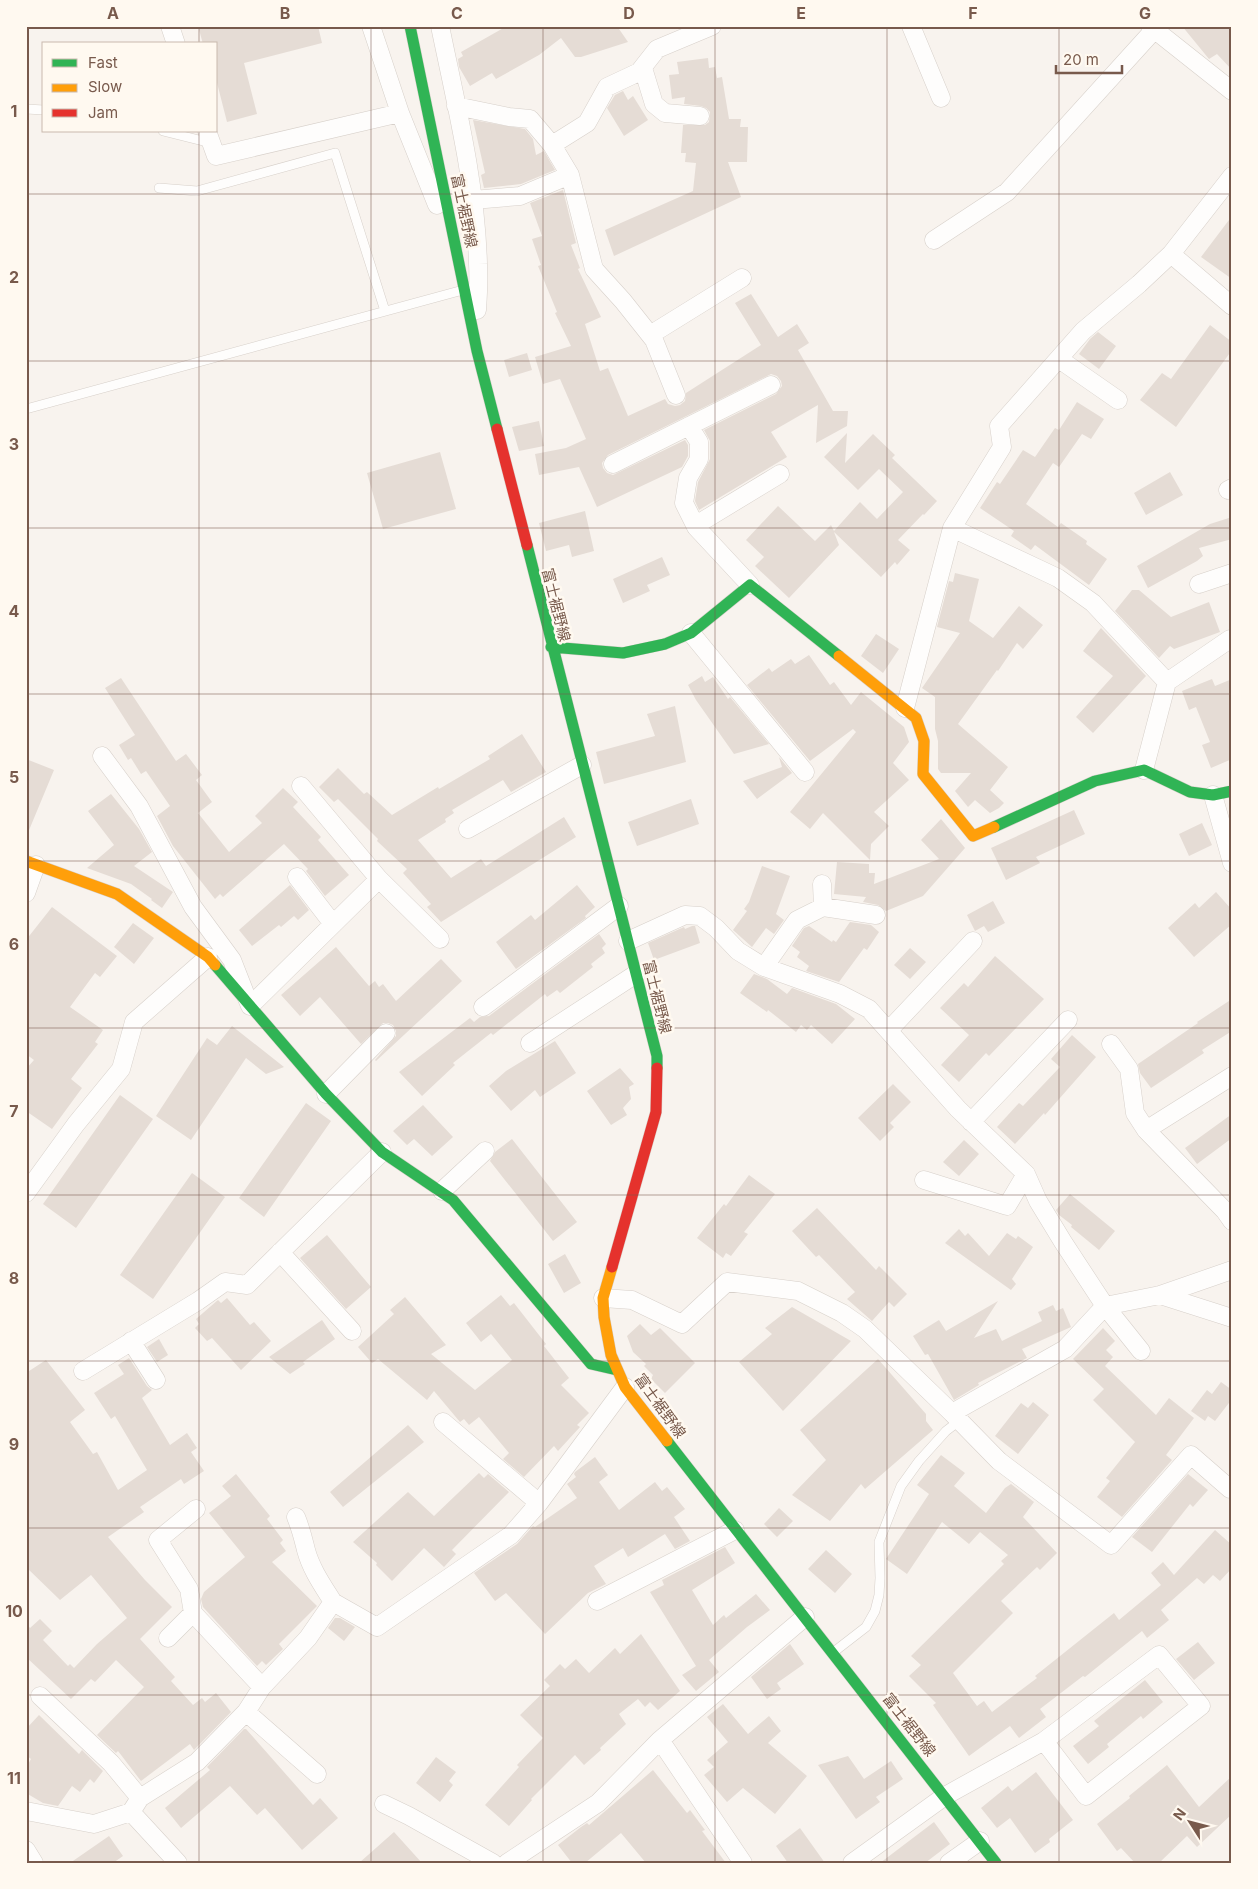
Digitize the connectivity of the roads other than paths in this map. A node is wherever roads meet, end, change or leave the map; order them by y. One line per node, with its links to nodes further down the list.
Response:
1 (170, 26): 8 (street)
2 (372, 26): 15 (street)
3 (410, 26): 25 (main road, 富士裾野線)
4 (440, 26): 12 (street)
5 (712, 26): 9 (street)
6 (911, 26): 11 (street)
7 (1152, 28): 10 (street); 24 (street)
8 (175, 42)
9 (643, 68): 16 (street); 19 (street)
10 (1232, 91)
11 (941, 98)
12 (456, 106): 19 (street); 23 (street)
13 (26, 109): 14 (lane)
14 (42, 110)
15 (400, 113): 18 (street); 25 (street)
16 (700, 116)
17 (171, 132): 18 (lane)
18 (209, 137)
19 (552, 145): 20 (street)
20 (570, 175): 23 (street); 31 (street)
21 (1232, 176): 26 (street)
22 (159, 188): 30 (lane)
23 (473, 200): 32 (street)
24 (934, 240)
25 (457, 251): 28 (main road, 富士裾野線)
26 (1171, 254): 29 (street); 33 (street)
27 (742, 278): 31 (street)
28 (464, 289): 30 (lane); 32 (main road, 富士裾野線)
29 (1232, 306)
30 (385, 311): 37 (lane)
31 (650, 335): 35 (street)
32 (477, 351): 48 (main road, 富士裾野線)
33 (1059, 359): 36 (street); 42 (street)
34 (771, 386): 38 (street)
35 (676, 395)
36 (1118, 400)
37 (26, 409)
38 (689, 426): 39 (street); 41 (street)
39 (613, 464)
40 (780, 474): 41 (street)
41 (696, 526): 45 (street)
42 (952, 528): 49 (street); 50 (street)
43 (1232, 573): 44 (street)
44 (1199, 584)
45 (750, 585): 46 (main road); 50 (main road)
46 (691, 633): 48 (main road); 54 (street)
47 (1230, 639): 49 (street)
48 (551, 647): 52 (main road, 富士裾野線)
49 (1167, 682): 53 (street)
50 (905, 708): 53 (main road)
51 (102, 756): 75 (street)
52 (582, 765): 58 (street); 65 (main road, 富士裾野線)
53 (1144, 770): 57 (main road)
54 (805, 772)
55 (301, 786): 62 (street)
56 (1232, 791): 57 (main road)
57 (1213, 795): 60 (street)
58 (468, 829)
59 (31, 863): 64 (street); 72 (main road)
60 (1232, 863)
61 (297, 877): 68 (street)
62 (379, 879): 68 (street); 69 (street)
63 (822, 884): 66 (street)
64 (26, 893)
65 (619, 906): 70 (main road, 富士裾野線); 76 (street)
66 (823, 907): 67 (street); 73 (street)
67 (876, 915)
68 (333, 924): 75 (street)
69 (440, 939)
70 (628, 941): 73 (street); 74 (main road, 富士裾野線)
71 (973, 941): 78 (street)
72 (208, 957): 75 (main road); 91 (street)
73 (764, 967): 78 (street)
74 (636, 974): 80 (street); 96 (main road, 富士裾野線)
75 (250, 1006): 83 (main road)
76 (483, 1007)
77 (1068, 1020): 84 (street)
78 (889, 1030): 84 (street)
79 (386, 1033): 83 (street)
80 (530, 1043)
81 (1111, 1044): 85 (street)
82 (1232, 1076): 85 (street)
83 (326, 1094): 87 (main road)
84 (971, 1122): 88 (street)
85 (1146, 1130): 92 (street)
86 (485, 1151): 90 (street)
87 (382, 1152): 90 (main road); 93 (street)
88 (1026, 1174): 89 (street); 97 (street)
89 (924, 1180)
90 (442, 1191): 102 (main road)
91 (26, 1193)
92 (1232, 1221)
93 (280, 1252): 99 (street); 100 (street)
94 (1232, 1270): 95 (street)
95 (1160, 1295): 97 (street); 98 (street)
96 (604, 1298): 102 (main road, 富士裾野線); 106 (street)
97 (1105, 1306): 101 (street); 106 (street)
98 (1232, 1318)
99 (352, 1331)
100 (131, 1341): 103 (street); 104 (street)
101 (1142, 1351)
102 (617, 1370): 105 (main road, 富士裾野線)
103 (82, 1371)
104 (156, 1380)
105 (625, 1387): 109 (street); 112 (main road, 富士裾野線)
106 (956, 1417): 108 (street); 118 (lane)
107 (443, 1422): 109 (street)
108 (1232, 1489)
109 (539, 1503): 114 (street)
110 (196, 1509): 115 (street)
111 (296, 1517): 114 (street)
112 (735, 1530): 113 (street); 116 (main road, 富士裾野線)
113 (597, 1601)
114 (333, 1602): 119 (street)
115 (193, 1614): 117 (street); 119 (street)
116 (805, 1618): 118 (main road, 富士裾野線); 122 (street)
117 (168, 1638)
118 (833, 1653): 125 (main road, 富士裾野線)
119 (262, 1688): 121 (street)
120 (40, 1696): 127 (street)
121 (246, 1712): 124 (street); 127 (street)
122 (660, 1740): 134 (street); 135 (street)
123 (1044, 1741): 123 (street); 125 (street)
124 (317, 1774)
125 (945, 1796): 129 (main road, 富士裾野線); 136 (street)
126 (384, 1804): 133 (street)
127 (135, 1805): 128 (street); 132 (street)
128 (27, 1814)
129 (980, 1841): 137 (street); 138 (main road, 富士裾野線)
130 (26, 1850): 131 (street)
131 (34, 1863)
132 (178, 1863)
133 (493, 1863)
134 (507, 1863)
135 (743, 1863)
136 (852, 1863)
137 (949, 1863)
138 (996, 1863)

